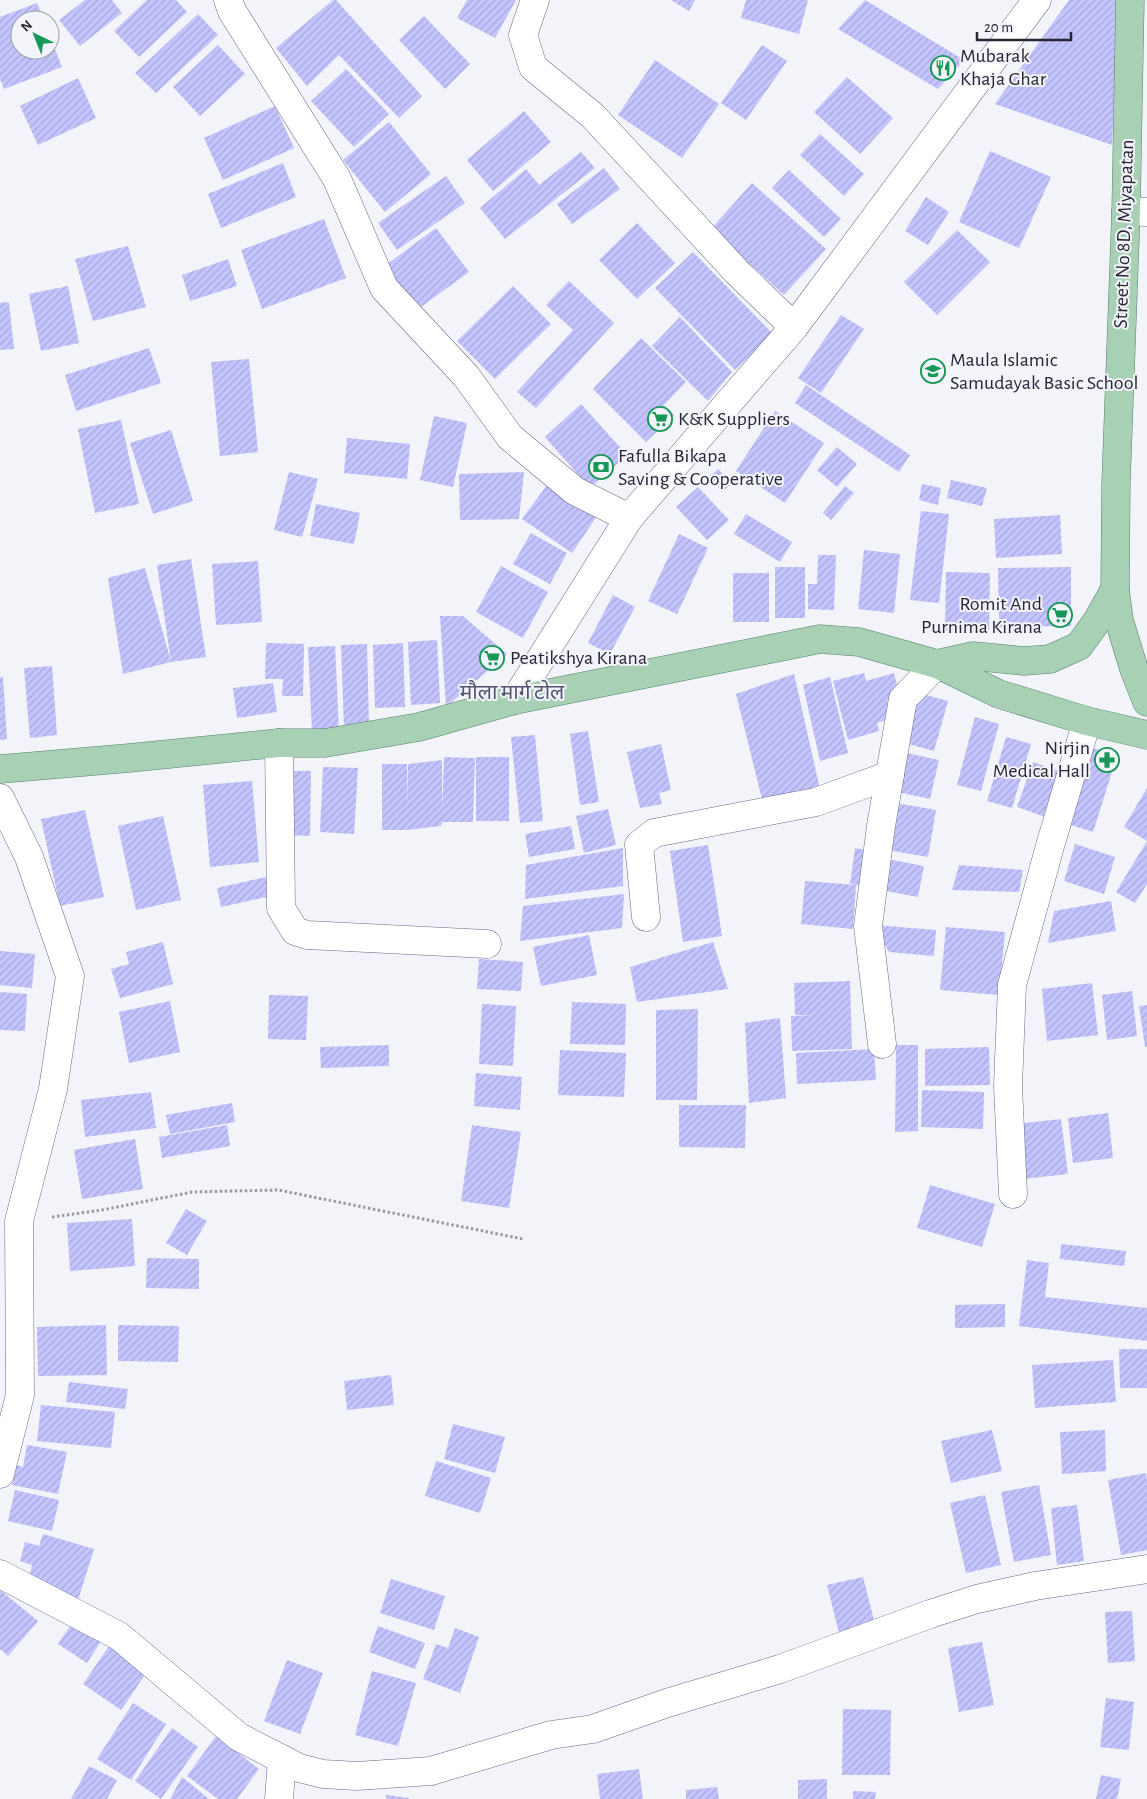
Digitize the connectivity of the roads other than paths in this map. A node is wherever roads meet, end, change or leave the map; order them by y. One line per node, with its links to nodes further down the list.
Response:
1 (228, 0): 7 (street)
2 (535, 0): 6 (street)
3 (1037, 0): 6 (street)
4 (1130, 0): 5 (main road, Street No 8D, Miyapatan)
5 (1136, 212): 8 (main road, Street No 8D, Miyapatan)
6 (794, 326): 7 (street)
7 (629, 518): 10 (street)
8 (1115, 589): 9 (main road); 11 (main road, Street No 8D, Miyapatan)
9 (937, 664): 10 (main road); 12 (main road); 16 (street)
10 (515, 700): 14 (main road)
11 (1147, 702)
12 (1087, 721): 13 (main road); 21 (street)
13 (1147, 735)
14 (279, 743): 15 (main road); 19 (street)
15 (0, 769)
16 (890, 775): 18 (street); 20 (street)
17 (0, 798): 22 (street)
18 (646, 917)
19 (487, 944)
20 (882, 1044)
21 (1013, 1194)
22 (0, 1474)
23 (1147, 1569): 25 (street)
24 (0, 1574): 25 (street)
25 (282, 1759): 26 (street)
26 (279, 1799)

